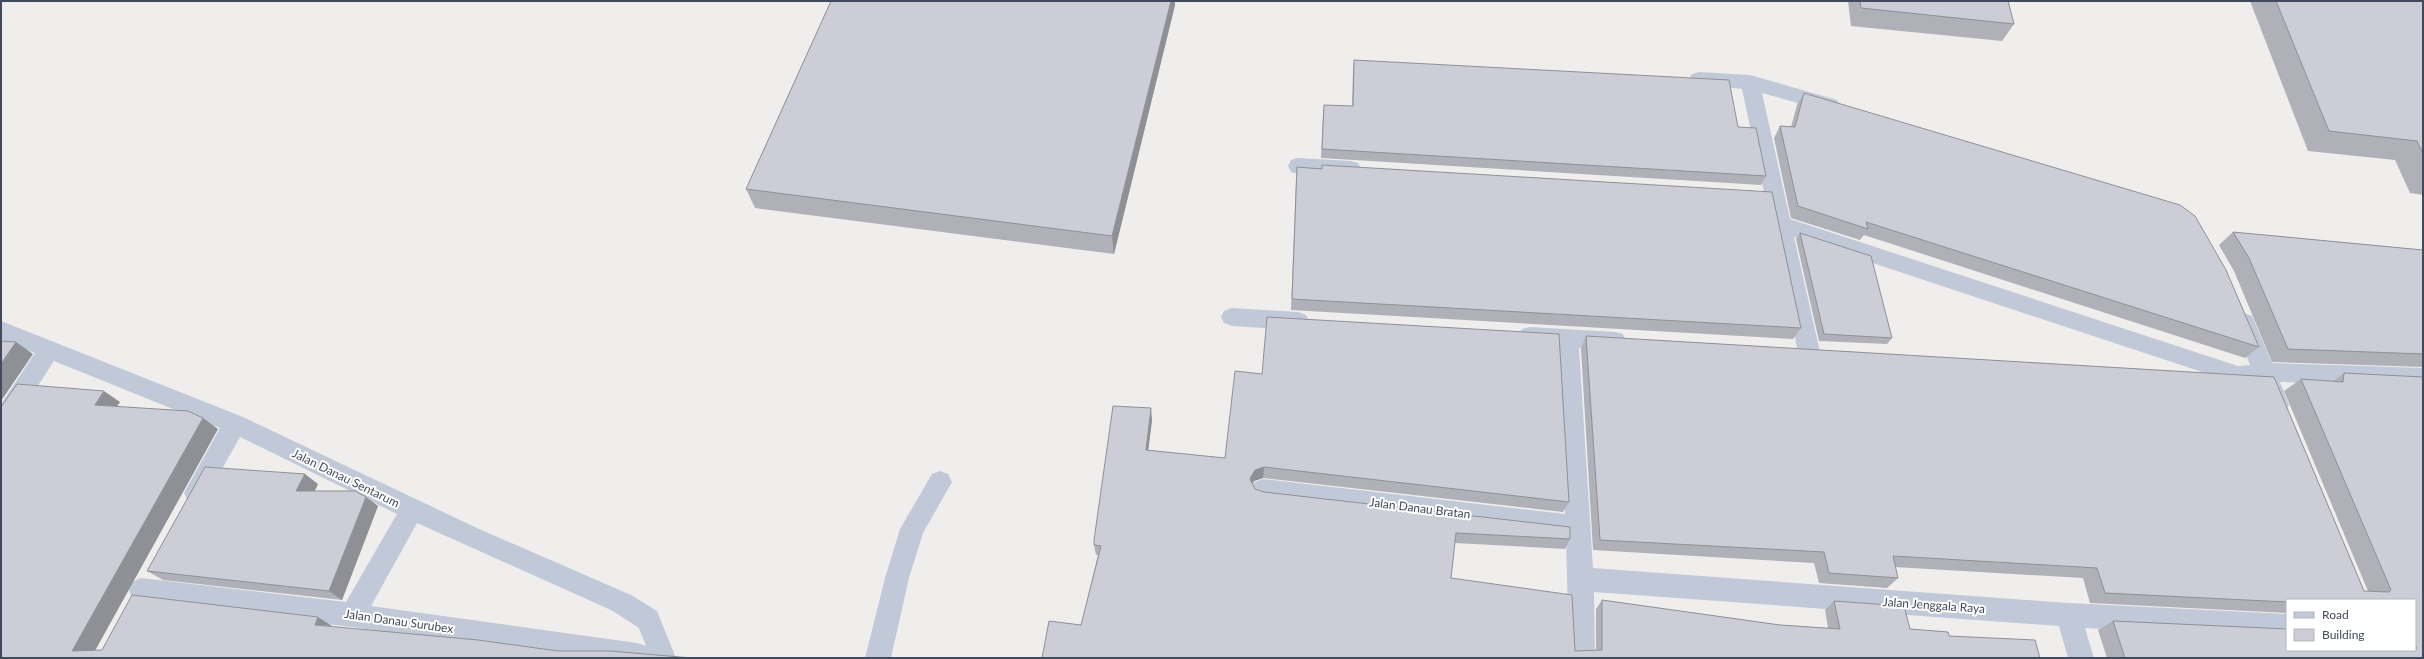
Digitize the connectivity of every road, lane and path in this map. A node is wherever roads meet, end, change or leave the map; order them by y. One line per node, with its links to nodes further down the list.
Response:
1 (1678, 78): 2 (street)
2 (1750, 82): 3 (street); 7 (street)
3 (1848, 111)
4 (1298, 166): 5 (street)
5 (1370, 170)
6 (1751, 195): 7 (street)
7 (1775, 196): 8 (street)
8 (1781, 224): 18 (street); 22 (street)
9 (2237, 307): 21 (street)
10 (1232, 317): 11 (street)
11 (1320, 323)
12 (1, 330): 17 (street, Jalan Danau Sentarum)
13 (1511, 334): 14 (street)
14 (1567, 338): 15 (street); 31 (street)
15 (1637, 342)
16 (1785, 350): 18 (street)
17 (49, 351): 24 (street); 25 (street, Jalan Danau Sentarum)
18 (1809, 352): 19 (street)
19 (1832, 353)
20 (2162, 371): 22 (street)
21 (2265, 372): 22 (street); 23 (street); 26 (street)
22 (2240, 376)
23 (2423, 378)
24 (1, 423)
25 (235, 424): 29 (street, Jalan Danau Sentarum); 30 (street)
26 (2286, 424)
27 (940, 482): 39 (street)
28 (1263, 490): 31 (street, Jalan Danau Bratan)
29 (412, 510): 34 (street); 38 (street, Jalan Danau Sentarum)
30 (184, 514)
31 (1577, 526): 32 (street)
32 (1581, 579): 35 (street, Jalan Jenggala Raya); 40 (street)
33 (141, 590): 34 (street, Jalan Danau Surubex)
34 (352, 614): 37 (street, Jalan Danau Surubex)
35 (2068, 615): 36 (street, Jalan Jenggala Raya); 41 (street)
36 (2286, 626)
37 (656, 658)
38 (663, 658)
39 (878, 658)
40 (1582, 658)
41 (2081, 658)

